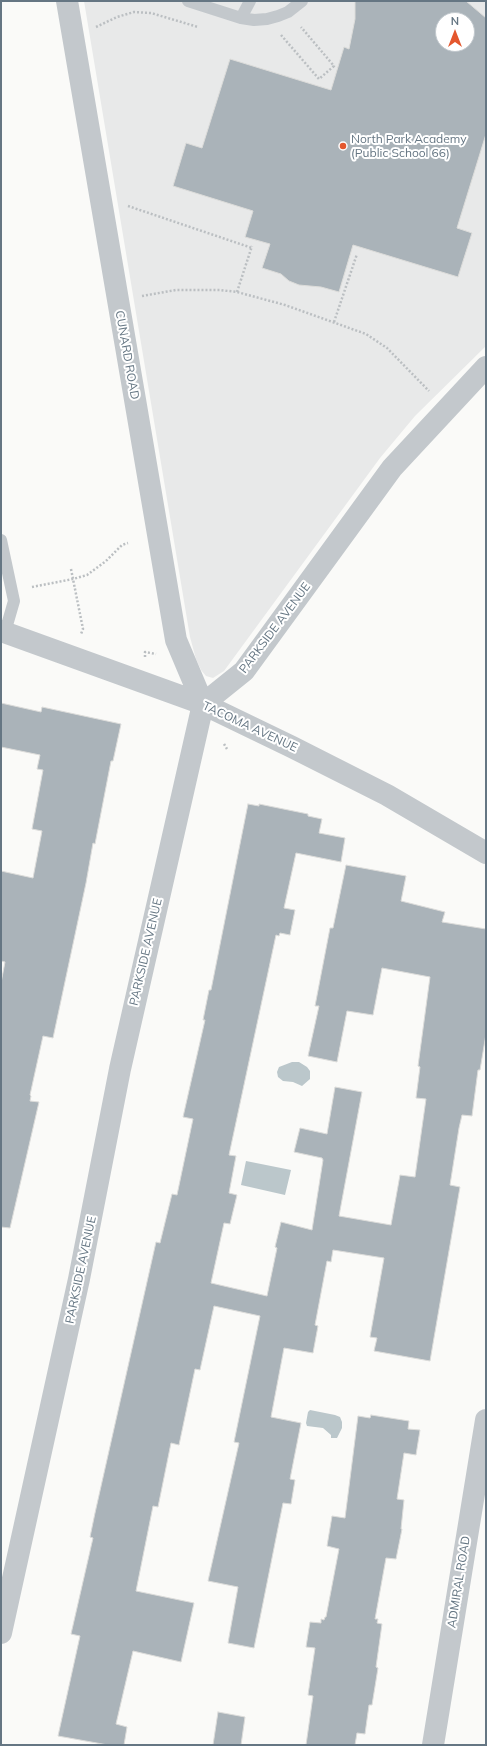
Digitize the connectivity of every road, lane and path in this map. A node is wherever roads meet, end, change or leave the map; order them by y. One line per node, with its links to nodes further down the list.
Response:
1 (71, 1): 24 (street, CUNARD ROAD)
2 (188, 1): 5 (lane)
3 (250, 1): 5 (lane)
4 (302, 1): 5 (lane)
5 (241, 18)
6 (300, 26): 7 (path)
7 (276, 29)
8 (126, 206): 10 (path)
9 (357, 254): 12 (path)
10 (237, 292): 11 (path); 12 (path)
11 (140, 296)
12 (334, 322): 14 (path)
13 (486, 368): 24 (street, PARKSIDE AVENUE)
14 (432, 394)
15 (1, 540): 20 (lane)
16 (128, 543): 18 (path)
17 (71, 569): 18 (path)
18 (73, 579): 19 (path); 21 (path)
19 (46, 584)
20 (3, 632): 24 (street, TACOMA AVENUE)
21 (80, 638)
22 (145, 652): 23 (path)
23 (157, 655)
24 (203, 704): 27 (street, TACOMA AVENUE); 29 (street, PARKSIDE AVENUE)
25 (224, 744): 26 (path)
26 (227, 749)
27 (486, 853)
28 (486, 1420): 30 (street, ADMIRAL ROAD)
29 (1, 1633)
30 (433, 1745)

